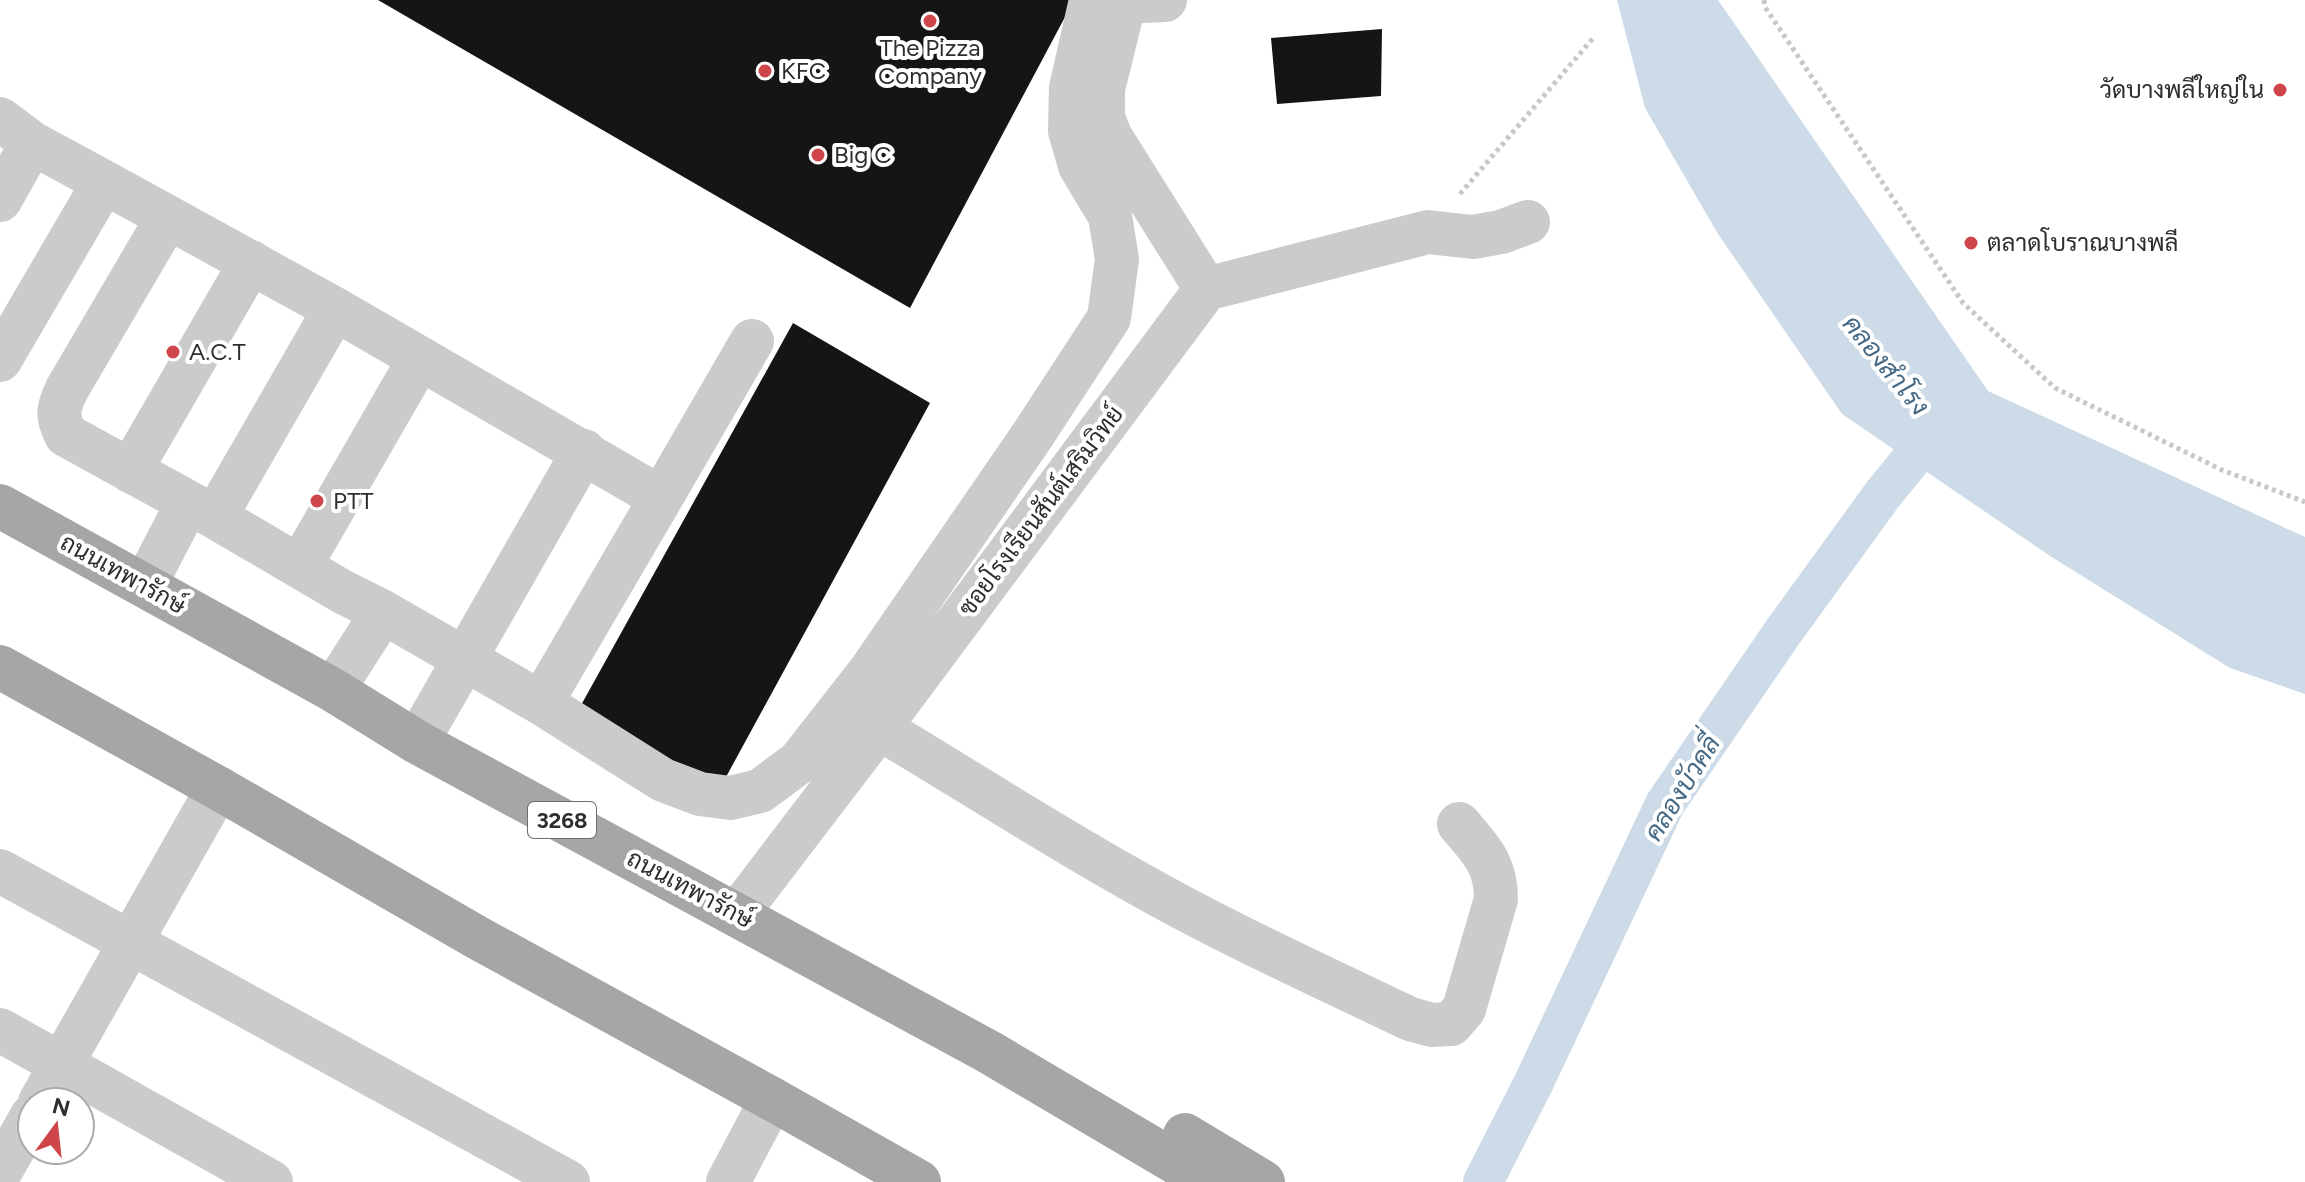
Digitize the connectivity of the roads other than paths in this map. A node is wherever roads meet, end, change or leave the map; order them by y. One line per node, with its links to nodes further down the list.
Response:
1 (1126, 1): 8 (street); 24 (street)
2 (16, 131): 3 (street); 4 (street)
3 (104, 182): 5 (street); 12 (street)
4 (0, 200)
5 (168, 217): 7 (street); 14 (street)
6 (1528, 222): 8 (street)
7 (251, 262): 9 (street); 14 (street)
8 (1206, 289): 25 (street, ซอยโรงเรียนสันต์เสริมวิทย์)
9 (335, 309): 11 (street); 17 (street)
10 (752, 341): 15 (street)
11 (420, 358): 13 (street); 18 (street)
12 (0, 360)
13 (584, 451): 15 (street); 21 (street)
14 (130, 471): 17 (street)
15 (661, 498): 24 (street)
16 (0, 506): 19 (main road, ถนนเทพารักษ์ / 3268)
17 (201, 510): 18 (street); 19 (street)
18 (300, 566): 20 (street)
19 (145, 585): 23 (main road, ถนนเทพารักษ์ / 3268)
20 (383, 612): 21 (street); 23 (street)
21 (465, 659): 24 (street); 26 (street)
22 (0, 667): 27 (main road)
23 (333, 690): 26 (main road, ถนนเทพารักษ์ / 3268)
24 (541, 703)
25 (879, 728): 28 (street); 30 (street, ซอยโรงเรียนสันต์เสริมวิทย์)
26 (417, 742): 30 (main road, ถนนเทพารักษ์ / 3268)
27 (218, 788): 31 (street); 36 (main road)
28 (1459, 824)
29 (0, 871): 31 (street)
30 (737, 914): 33 (main road, ถนนเทพารักษ์ / 3268)
31 (130, 943): 34 (street); 40 (street)
32 (0, 1030): 34 (street)
33 (989, 1052): 43 (main road, ถนนเทพารักษ์ / 3268); 44 (main road)
34 (62, 1063): 35 (street); 39 (street)
35 (49, 1086)
36 (772, 1099): 41 (street); 42 (main road)
37 (16, 1144): 38 (street)
38 (0, 1172)
39 (271, 1182)
40 (568, 1182)
41 (728, 1182)
42 (919, 1182)
43 (1209, 1182)
44 (1263, 1182)

